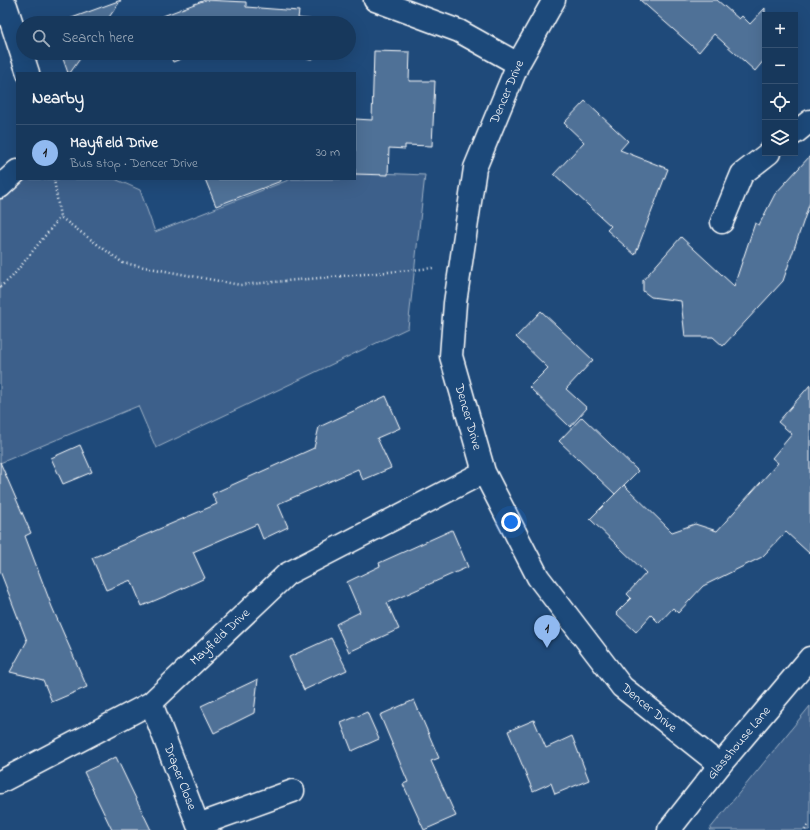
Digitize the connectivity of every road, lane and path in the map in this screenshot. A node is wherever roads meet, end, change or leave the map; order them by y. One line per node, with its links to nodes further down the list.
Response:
1 (375, 0): 6 (street)
2 (554, 0): 6 (street, Dencer Drive)
3 (11, 2): 4 (street)
4 (16, 23)
5 (25, 60): 7 (street)
6 (518, 64): 16 (street, Dencer Drive)
7 (28, 72)
8 (810, 121): 9 (street)
9 (798, 131)
10 (765, 156): 15 (street)
11 (16, 172): 13 (street)
12 (54, 180): 14 (path)
13 (0, 188)
14 (60, 217): 16 (path); 17 (path)
15 (722, 222)
16 (460, 265): 18 (street, Dencer Drive)
17 (0, 287)
18 (484, 472): 20 (street, Mayfield Drive); 21 (street, Dencer Drive)
19 (810, 658): 21 (street, Glasshouse Lane)
20 (151, 703): 22 (street, Mayfield Drive); 23 (street, Draper Close)
21 (720, 765): 25 (street, Glasshouse Lane)
22 (0, 782)
23 (293, 791)
24 (810, 824): 26 (path)
25 (669, 830)
26 (805, 830)

